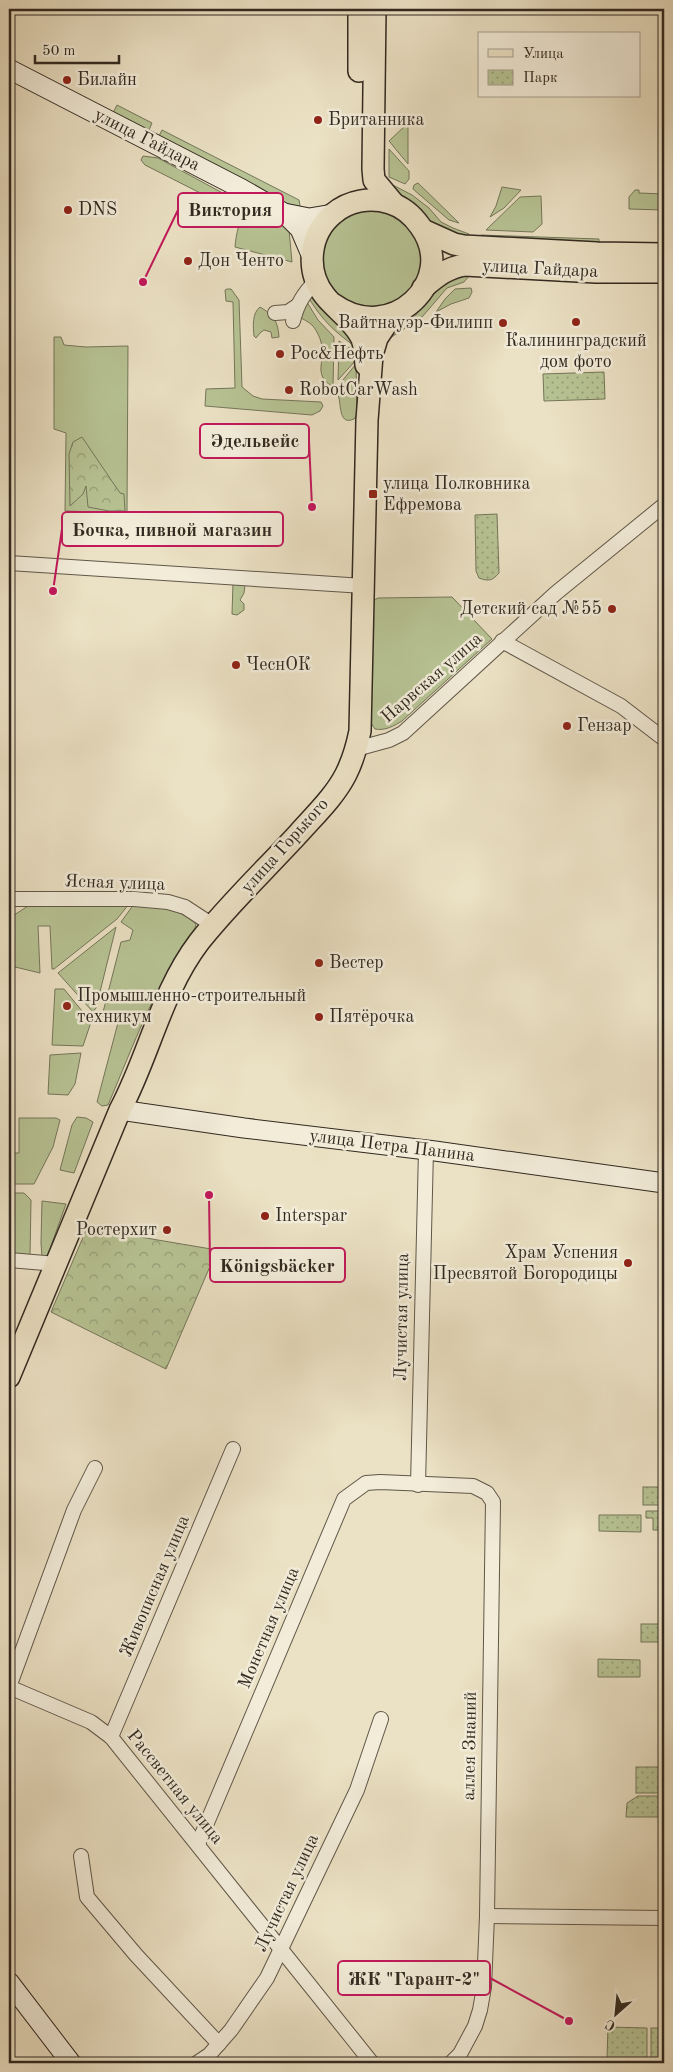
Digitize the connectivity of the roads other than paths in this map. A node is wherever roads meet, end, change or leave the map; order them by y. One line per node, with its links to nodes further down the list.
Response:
1 (359, 9): 5 (main road, улица Горького)
2 (375, 9): 4 (main road, улица Горького)
3 (9, 69): 6 (main road, улица Гайдара)
4 (394, 204): 5 (main road, улица Горького); 7 (main road, улица Горького)
5 (341, 209): 6 (main road, улица Гайдара); 9 (main road, улица Горького)
6 (284, 213): 9 (main road, улица Гайдара)
7 (423, 230): 8 (main road, улица Гайдара); 12 (main road, улица Горького)
8 (664, 254)
9 (312, 257): 11 (main road, улица Горького)
10 (664, 272): 12 (main road, улица Гайдара)
11 (316, 281): 13 (main road, улица Горького); 14 (street)
12 (423, 288): 16 (main road, улица Горького)
13 (333, 304): 16 (main road, улица Горького); 18 (main road, улица Горького)
14 (297, 306): 15 (street); 17 (street)
15 (275, 313)
16 (393, 314): 18 (main road, улица Горького)
17 (293, 321)
18 (369, 390): 21 (main road, улица Горького)
19 (664, 505): 22 (street, Нарвская улица)
20 (9, 563): 21 (street)
21 (364, 586): 24 (main road, улица Горького)
22 (502, 641): 23 (street); 24 (street, Нарвская улица)
23 (664, 739)
24 (356, 749): 26 (main road, улица Горького)
25 (9, 899): 26 (street, Ясная улица)
26 (214, 926): 27 (main road, улица Горького)
27 (120, 1110): 28 (main road, улица Петра Панина); 31 (main road, улица Горького)
28 (426, 1150): 29 (main road, улица Петра Панина); 35 (street, Лучистая улица)
29 (664, 1183)
30 (9, 1260): 31 (street)
31 (56, 1264): 32 (main road, улица Горького)
32 (9, 1377)
33 (233, 1449): 38 (street, Живописная улица)
34 (95, 1468): 36 (street)
35 (418, 1485): 39 (street, Монетная улица); 41 (street, аллея Знаний)
36 (9, 1687): 38 (street, Рассветная улица)
37 (380, 1719): 43 (street, Лучистая улица)
38 (111, 1737): 39 (street, Рассветная улица)
39 (198, 1844): 43 (street, Рассветная улица)
40 (80, 1856): 45 (street)
41 (487, 1916): 42 (street); 49 (street, аллея Знаний)
42 (664, 1918)
43 (282, 1950): 45 (street, Лучистая улица); 48 (street, Рассветная улица)
44 (9, 1982): 46 (main road)
45 (219, 2044): 47 (street, Лучистая улица)
46 (71, 2063)
47 (197, 2063)
48 (372, 2063)
49 (450, 2063)

